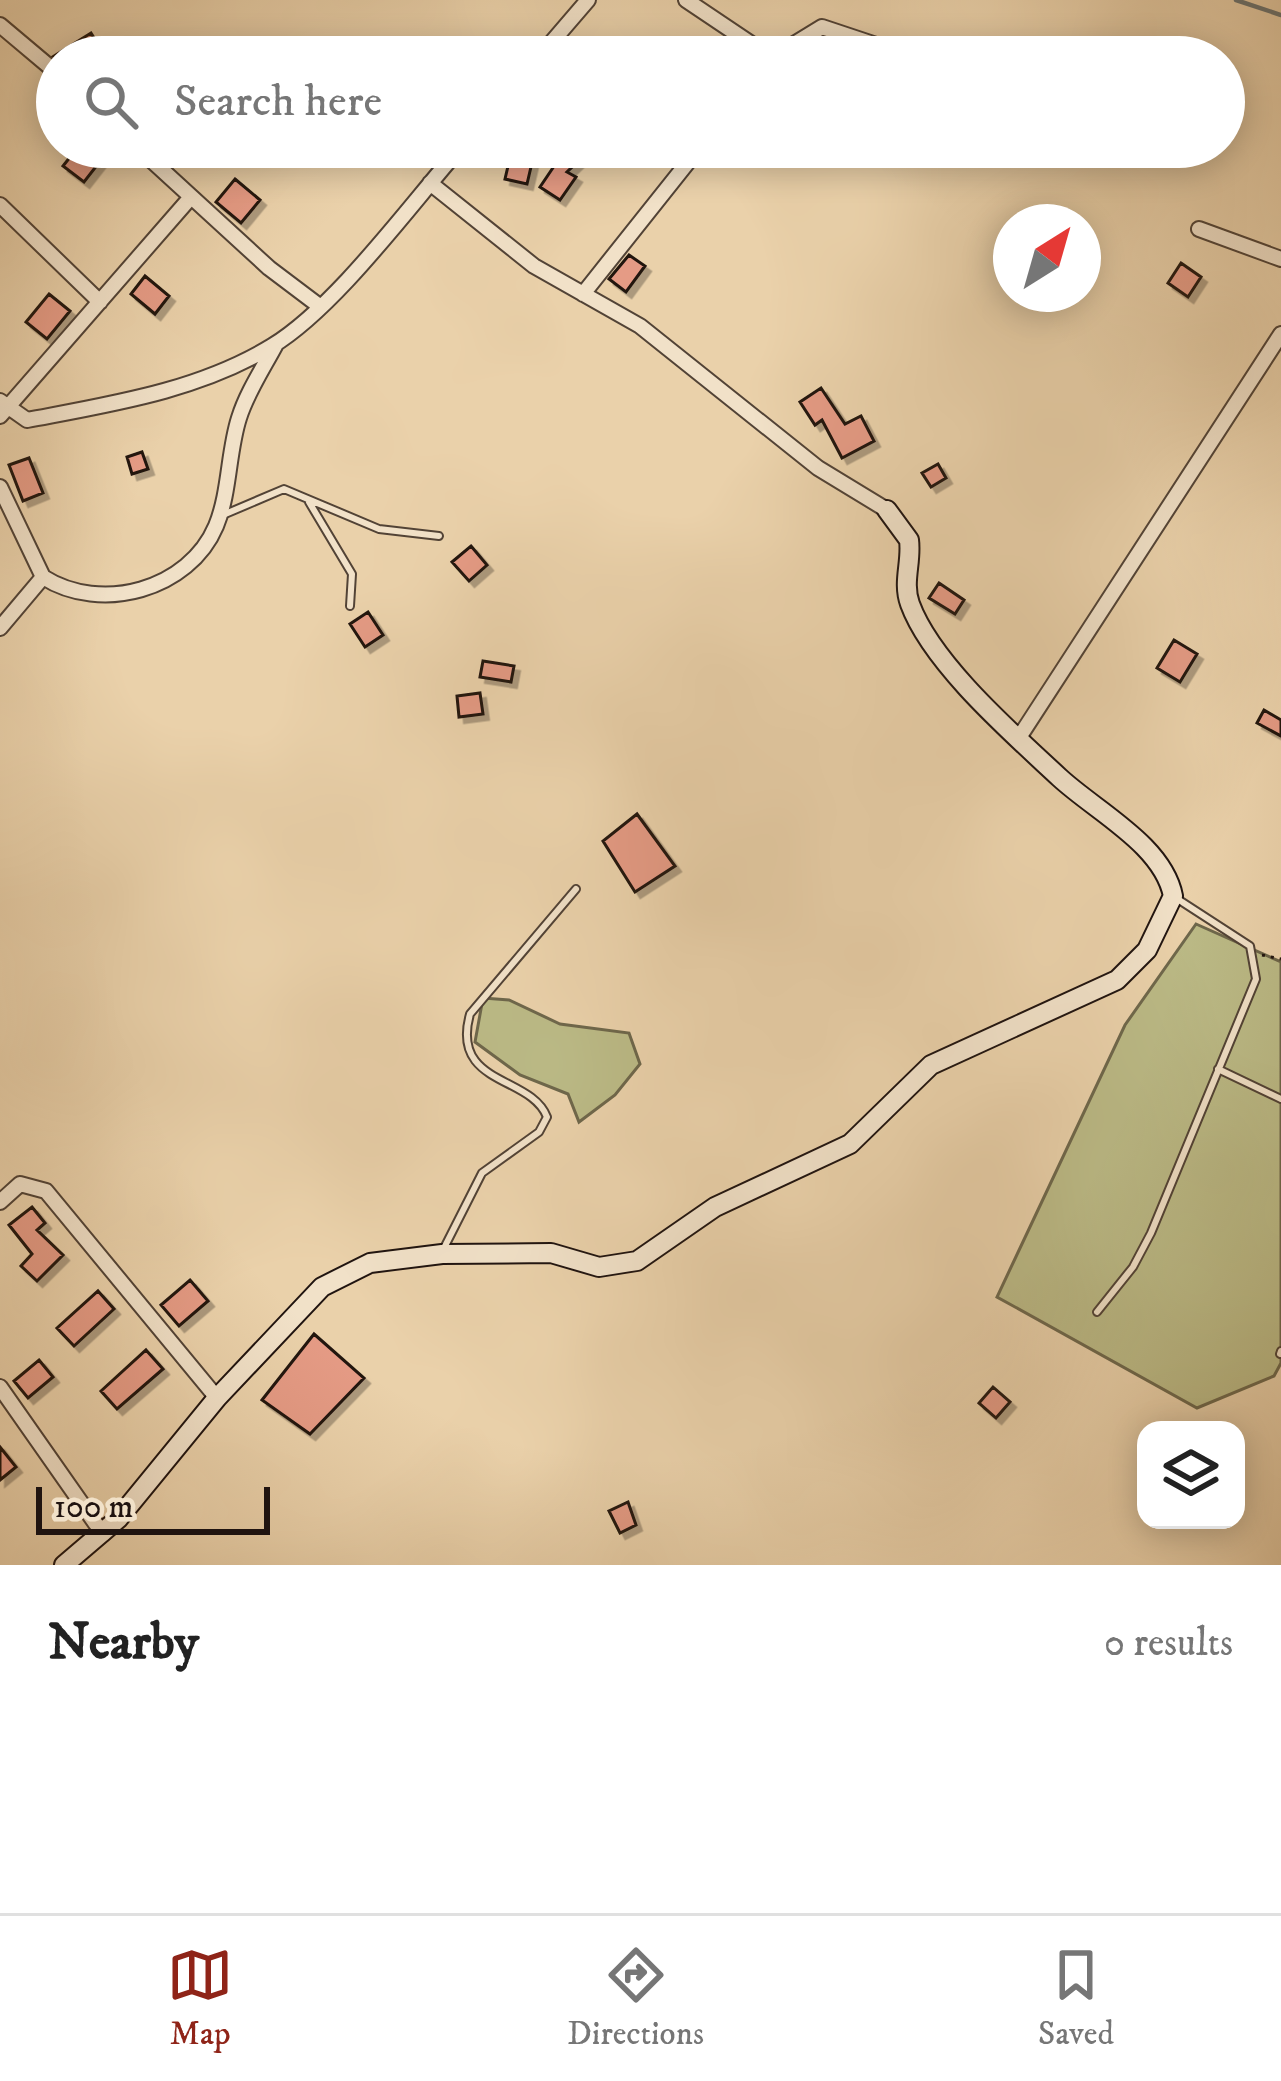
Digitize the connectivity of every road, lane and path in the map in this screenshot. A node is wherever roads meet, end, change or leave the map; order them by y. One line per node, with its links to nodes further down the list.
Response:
1 (588, 0): 4 (street)
2 (686, 0): 5 (street)
3 (0, 25): 8 (street)
4 (556, 36)
5 (740, 36)
6 (807, 36): 7 (street)
7 (849, 36)
8 (36, 55)
9 (160, 168): 13 (street)
10 (442, 168): 12 (street)
11 (683, 168): 17 (street)
12 (430, 183): 17 (street); 19 (street)
13 (191, 196): 18 (street); 19 (street)
14 (0, 206): 18 (street)
15 (1199, 229): 16 (street)
16 (1281, 260)
17 (583, 293): 25 (street)
18 (100, 302): 22 (street)
19 (318, 305): 21 (street)
20 (1281, 334): 31 (street)
21 (276, 344): 22 (street); 26 (street)
22 (2, 408)
23 (0, 487): 28 (street)
24 (308, 499): 26 (lane); 27 (lane); 29 (lane)
25 (887, 510): 31 (street)
26 (220, 516): 28 (street)
27 (440, 536)
28 (44, 577): 30 (street)
29 (350, 606)
30 (0, 628)
31 (1020, 736): 33 (street)
32 (576, 889): 39 (lane)
33 (1173, 896): 34 (lane); 39 (street)
34 (1254, 953): 35 (path); 36 (lane)
35 (1281, 959)
36 (1218, 1069): 37 (lane); 40 (lane)
37 (1281, 1099)
38 (0, 1202): 42 (street)
39 (442, 1253): 42 (street)
40 (1097, 1312)
41 (0, 1387): 43 (street)
42 (217, 1398): 43 (street)
43 (103, 1534): 44 (street)
44 (64, 1565)

